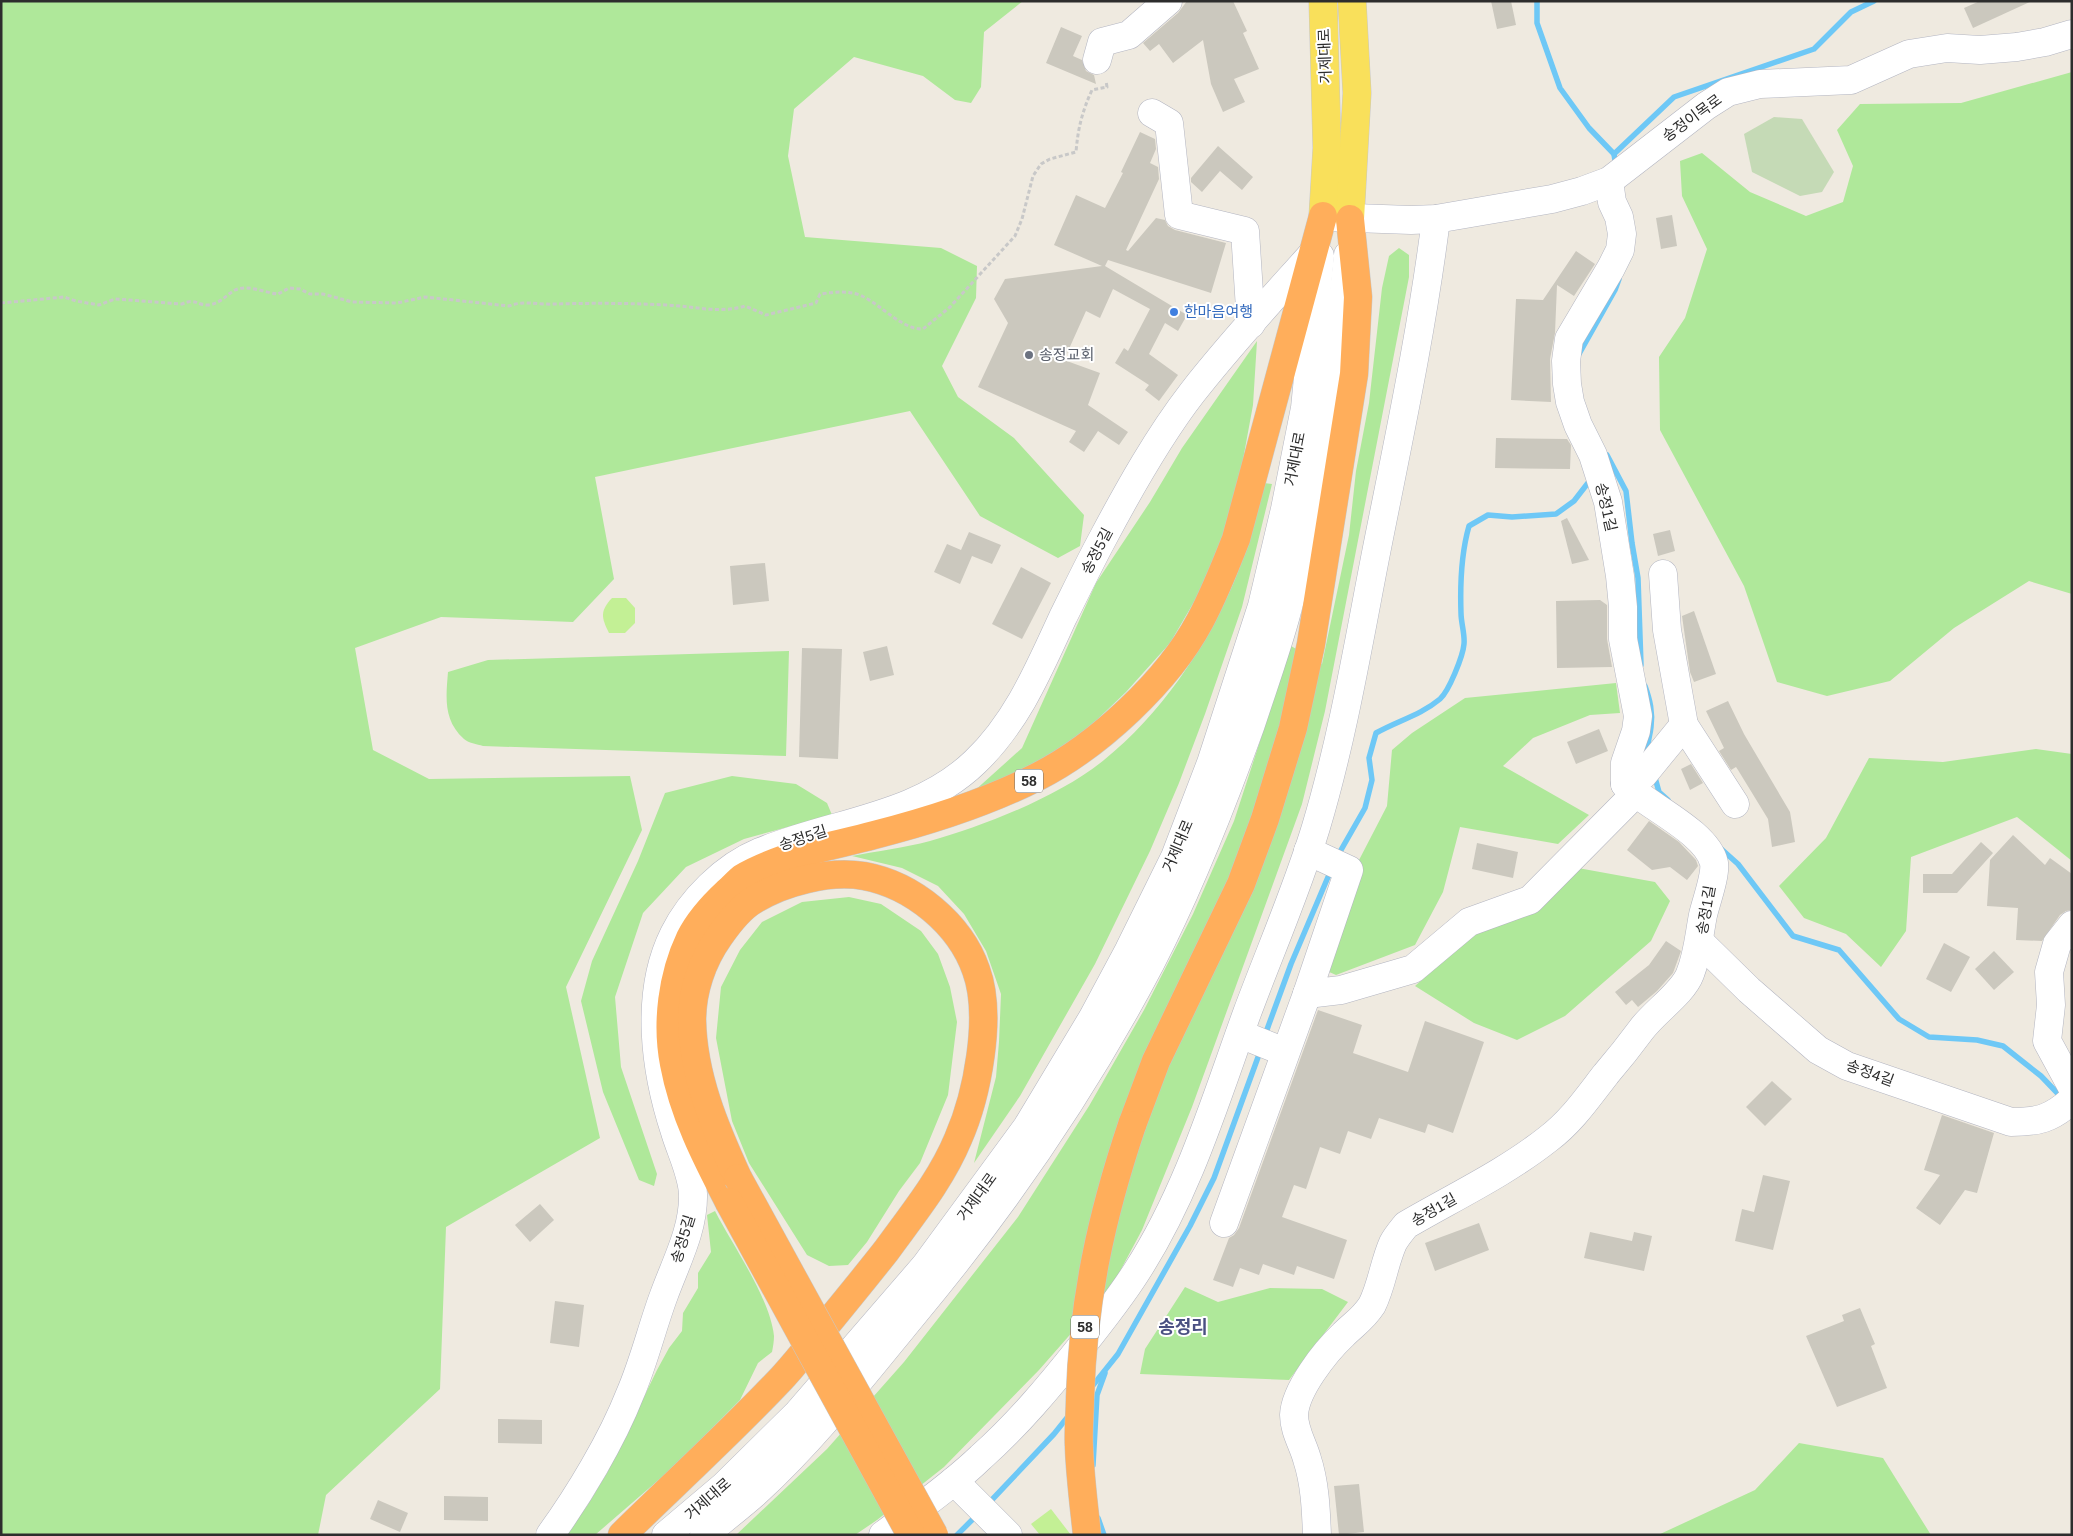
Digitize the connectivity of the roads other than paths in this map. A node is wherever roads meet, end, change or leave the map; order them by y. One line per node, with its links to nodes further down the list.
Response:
1 (1168, 1): 5 (street)
2 (1324, 1): 8 (main road, 거제대로 / 58)
3 (1352, 1): 9 (main road, 거제대로 / 58)
4 (2072, 34): 7 (street, 송정이목로)
5 (1097, 60)
6 (1152, 113): 12 (street)
7 (1609, 181): 10 (street, 송정이목로); 15 (street, 송정1길)
8 (1323, 216): 9 (street, 송정이목로); 11 (highway, 58); 31 (street, 거제대로)
9 (1350, 219): 10 (street, 송정이목로); 32 (street, 거제대로); 36 (highway, 58, bridge)
10 (1436, 219): 17 (street)
11 (1314, 252): 12 (street, 송정5길); 25 (highway, 58)
12 (1251, 324): 29 (street, 송정5길)
13 (1663, 574): 14 (street)
14 (1684, 725): 15 (street); 16 (street)
15 (1634, 784): 19 (street, 송정1길); 20 (street)
16 (1735, 804)
17 (1308, 851): 20 (street); 21 (street)
18 (2072, 925): 23 (street)
19 (1700, 942): 24 (street, 송정4길); 37 (street, 송정1길)
20 (1307, 994): 22 (street)
21 (1240, 1034): 22 (street); 27 (street)
22 (1285, 1052): 26 (street)
23 (2072, 1087)
24 (2062, 1108)
25 (733, 1190): 30 (highway); 34 (highway, 58, bridge); 35 (highway, 58, bridge)
26 (1224, 1223)
27 (961, 1488): 28 (street); 33 (street)
28 (1004, 1530)
29 (550, 1535)
30 (622, 1535)
31 (666, 1535)
32 (704, 1535)
33 (883, 1535)
34 (911, 1535)
35 (934, 1535)
36 (1087, 1535)
37 (1317, 1535)

